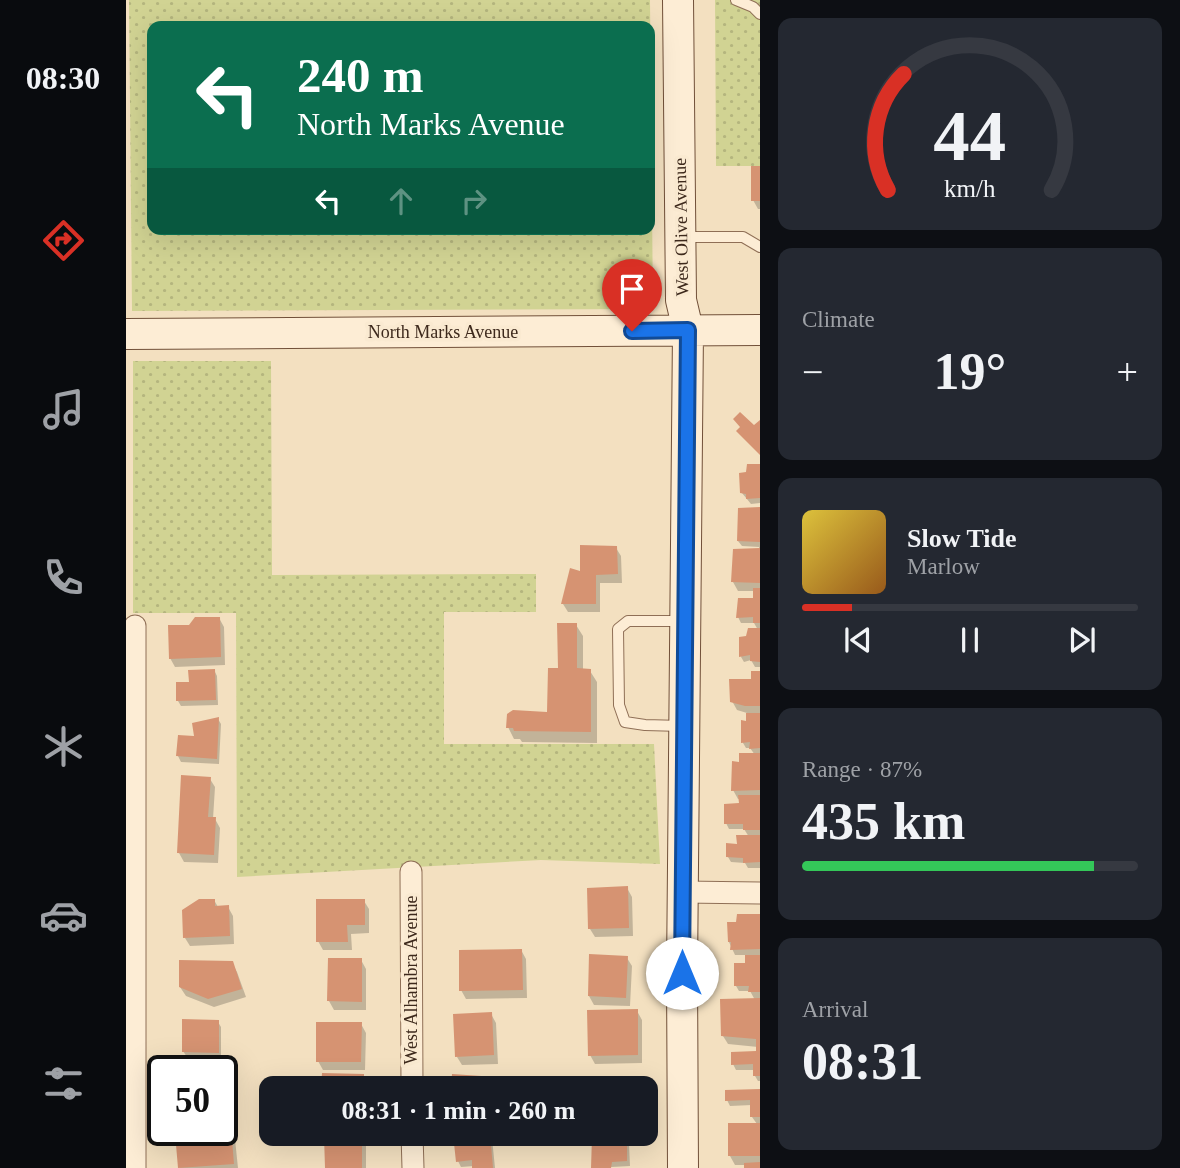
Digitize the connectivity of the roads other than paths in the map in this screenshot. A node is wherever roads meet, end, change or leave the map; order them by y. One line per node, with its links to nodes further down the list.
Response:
1 (678, 0): 4 (main road, West Olive Avenue)
2 (736, 0): 3 (lane)
3 (760, 14)
4 (681, 237): 5 (lane); 6 (main road, West Olive Avenue)
5 (760, 247)
6 (688, 330): 7 (main road, North Marks Avenue); 8 (main road, North Marks Avenue); 9 (main road, West Olive Avenue)
7 (760, 330)
8 (126, 334)
9 (685, 621): 11 (main road, West Olive Avenue); 11 (lane)
10 (135, 626): 12 (street)
11 (685, 726): 14 (main road, West Olive Avenue)
12 (131, 859): 18 (street)
13 (411, 872): 16 (street, West Alhambra Avenue)
14 (683, 892): 15 (street); 20 (main road, West Olive Avenue)
15 (760, 893)
16 (412, 1076)
17 (412, 1146): 19 (street)
18 (135, 1168)
19 (413, 1168)
20 (683, 1168)

